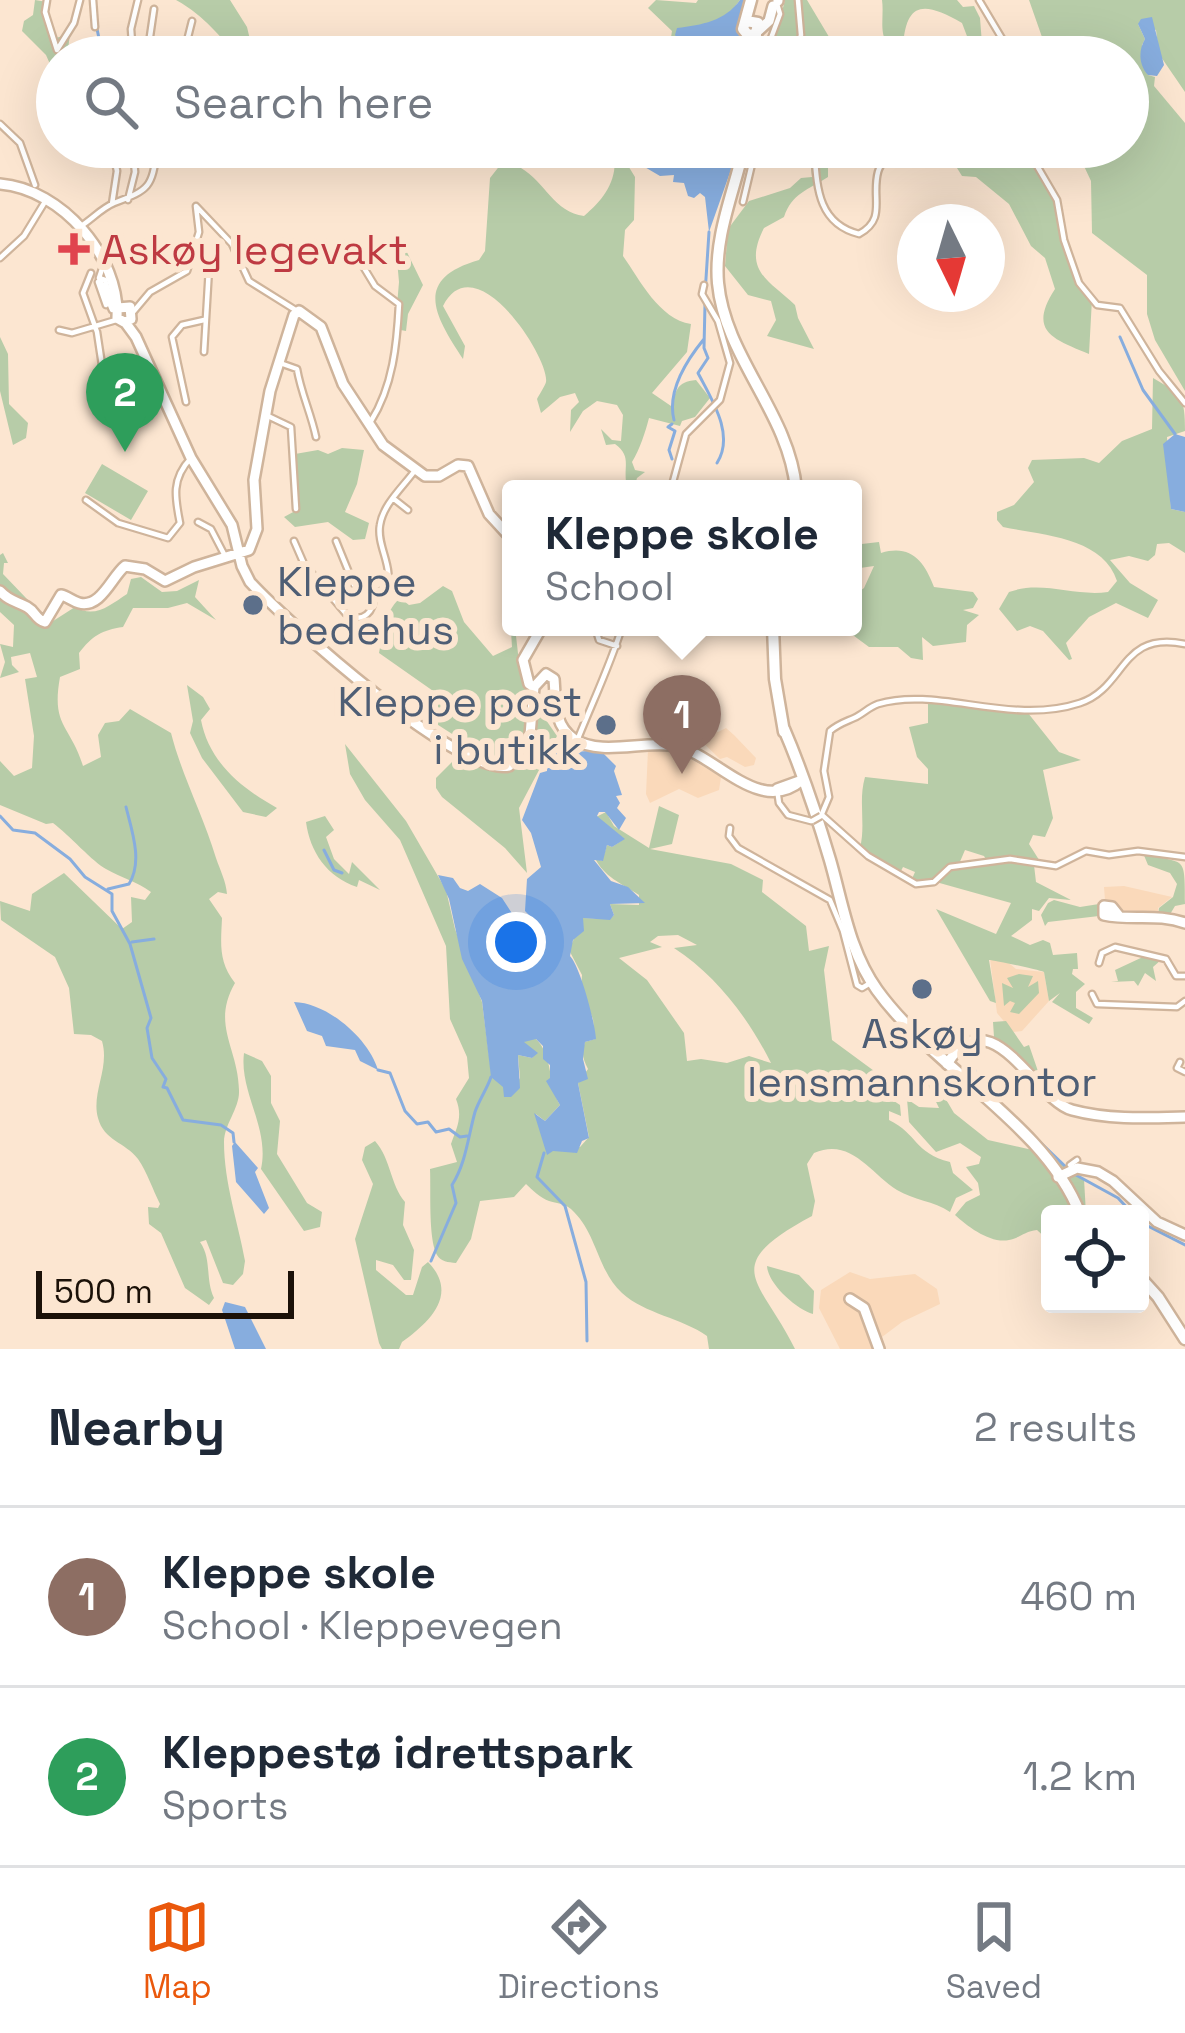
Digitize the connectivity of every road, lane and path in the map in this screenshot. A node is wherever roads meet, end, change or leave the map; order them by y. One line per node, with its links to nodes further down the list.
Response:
1 (47, 0): 13 (street)
2 (80, 0): 14 (street)
3 (93, 0): 11 (street)
4 (138, 0): 15 (street)
5 (751, 0): 12 (main road)
6 (798, 0): 20 (street)
7 (979, 0): 21 (street)
8 (774, 2): 12 (main road); 19 (street)
9 (154, 10): 16 (street)
10 (192, 21): 17 (street)
11 (95, 26)
12 (753, 27): 18 (main road)
13 (53, 36)
14 (66, 36)
15 (132, 36)
16 (150, 36)
17 (188, 36)
18 (755, 36)
19 (768, 36)
20 (800, 36)
21 (1000, 36)
22 (0, 124): 32 (street)
23 (116, 168): 36 (street)
24 (135, 168): 34 (street)
25 (153, 168): 34 (street)
26 (739, 168): 39 (main road)
27 (751, 168): 35 (street)
28 (817, 168): 29 (street)
29 (880, 168)
30 (1039, 168): 55 (street)
31 (0, 184): 33 (main road)
32 (35, 185)
33 (46, 200): 40 (main road); 42 (street)
34 (128, 200): 36 (street)
35 (743, 202)
36 (112, 204): 37 (street)
37 (104, 209): 38 (street); 40 (street)
38 (111, 217)
39 (725, 222): 46 (main road); 46 (main road)
40 (83, 229): 44 (main road)
41 (194, 253): 47 (street); 48 (street); 49 (street)
42 (0, 258)
43 (358, 258): 58 (street)
44 (102, 272): 48 (street); 48 (main road)
45 (91, 273): 50 (street)
46 (712, 281): 62 (street); 63 (main road)
47 (296, 311): 53 (main road); 58 (main road)
48 (124, 312): 50 (street); 60 (main road)
49 (204, 320): 52 (street); 54 (street)
50 (98, 324): 51 (street); 57 (street)
51 (59, 331)
52 (204, 352)
53 (278, 363): 56 (main road); 59 (street)
54 (187, 402)
55 (1185, 403)
56 (268, 416): 66 (street); 72 (main road)
57 (110, 418)
58 (368, 423): 61 (main road)
59 (316, 437)
60 (191, 458): 65 (street); 72 (main road)
61 (416, 469): 64 (street); 69 (main road)
62 (673, 480)
63 (794, 480)
64 (394, 499): 67 (street); 74 (street)
65 (86, 500)
66 (296, 509)
67 (408, 510)
68 (198, 522): 72 (street)
69 (502, 528)
70 (293, 541): 74 (street)
71 (336, 541): 74 (street)
72 (234, 556): 73 (main road); 81 (main road)
73 (0, 591)
74 (374, 595)
75 (537, 636): 81 (main road)
76 (601, 636): 80 (street)
77 (619, 636): 80 (street)
78 (773, 636): 82 (main road)
79 (1185, 644): 85 (street)
80 (616, 646): 83 (street)
81 (534, 687): 83 (main road)
82 (784, 729): 84 (main road); 84 (main road)
83 (577, 741): 84 (main road)
84 (793, 783): 85 (street, bridge); 92 (main road)
85 (822, 816): 87 (street)
86 (730, 828): 92 (street)
87 (1185, 857)
88 (1120, 917): 89 (main road)
89 (1185, 923)
90 (1099, 964): 91 (street)
91 (1185, 976)
92 (872, 982): 95 (main road)
93 (1092, 994): 94 (street)
94 (1185, 1001)
95 (952, 1060): 98 (main road); 99 (main road)
96 (1180, 1063): 97 (street)
97 (1185, 1072)
98 (1185, 1117)
99 (1066, 1170): 100 (main road); 101 (main road)
100 (1076, 1205)
101 (1185, 1235)
102 (1149, 1286): 104 (main road)
103 (850, 1299): 105 (main road)
104 (1185, 1339)
105 (879, 1349)

